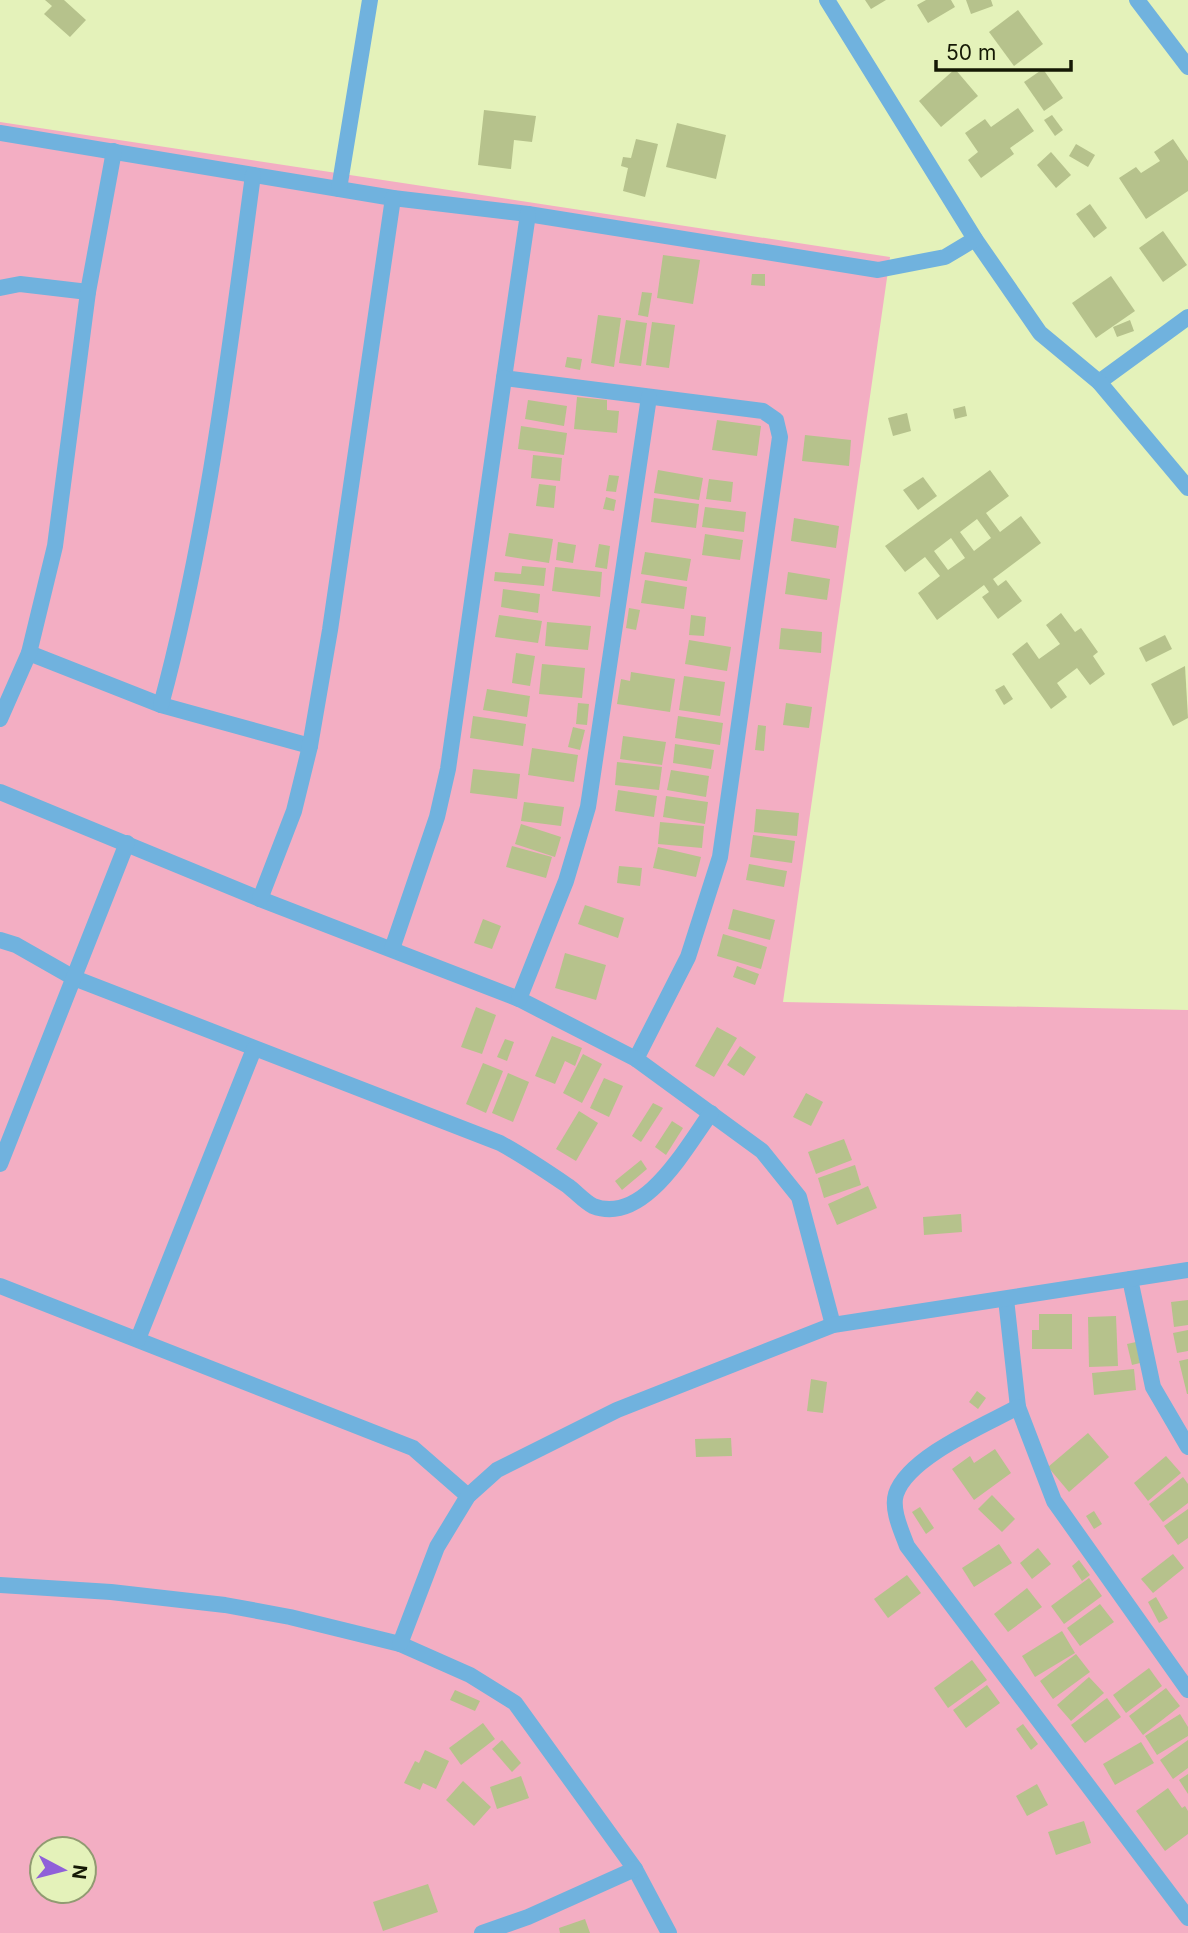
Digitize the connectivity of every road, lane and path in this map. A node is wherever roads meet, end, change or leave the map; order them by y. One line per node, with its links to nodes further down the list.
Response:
1 (370, 0): 8 (street)
2 (827, 0): 11 (street)
3 (1137, 0): 4 (street)
4 (1188, 67)
5 (0, 133): 6 (street)
6 (114, 151): 7 (street); 13 (street)
7 (253, 175): 8 (street); 20 (street)
8 (339, 189): 9 (street)
9 (393, 198): 10 (street); 22 (street)
10 (528, 214): 11 (street); 15 (street)
11 (975, 239): 16 (street)
12 (0, 288): 13 (street)
13 (89, 292): 19 (street)
14 (1188, 317): 16 (street)
15 (504, 378): 17 (street); 27 (street)
16 (1098, 382): 18 (street)
17 (649, 397): 29 (street); 31 (street)
18 (1188, 488)
19 (29, 653): 20 (street); 21 (street)
20 (161, 705): 22 (street)
21 (0, 719)
22 (310, 746): 25 (street)
23 (0, 792): 24 (street)
24 (127, 843): 25 (street); 28 (street)
25 (260, 899): 27 (street)
26 (0, 940): 28 (street)
27 (392, 949): 29 (street)
28 (74, 978): 30 (street); 33 (street)
29 (519, 999): 31 (street)
30 (254, 1049): 32 (street); 39 (street)
31 (636, 1059): 32 (street)
32 (711, 1113): 38 (street)
33 (0, 1164)
34 (1188, 1270): 35 (street)
35 (1130, 1279): 37 (street); 41 (street)
36 (0, 1286): 39 (street)
37 (1006, 1299): 38 (street); 40 (street)
38 (834, 1325): 42 (street)
39 (138, 1339): 42 (street)
40 (1018, 1407): 45 (street); 47 (street)
41 (1188, 1447)
42 (468, 1496): 44 (street)
43 (0, 1586): 44 (street)
44 (400, 1644): 46 (street)
45 (1188, 1690)
46 (635, 1869): 49 (street); 50 (street)
47 (1182, 1896): 48 (street)
48 (1188, 1918)
49 (482, 1933)
50 (669, 1933)

